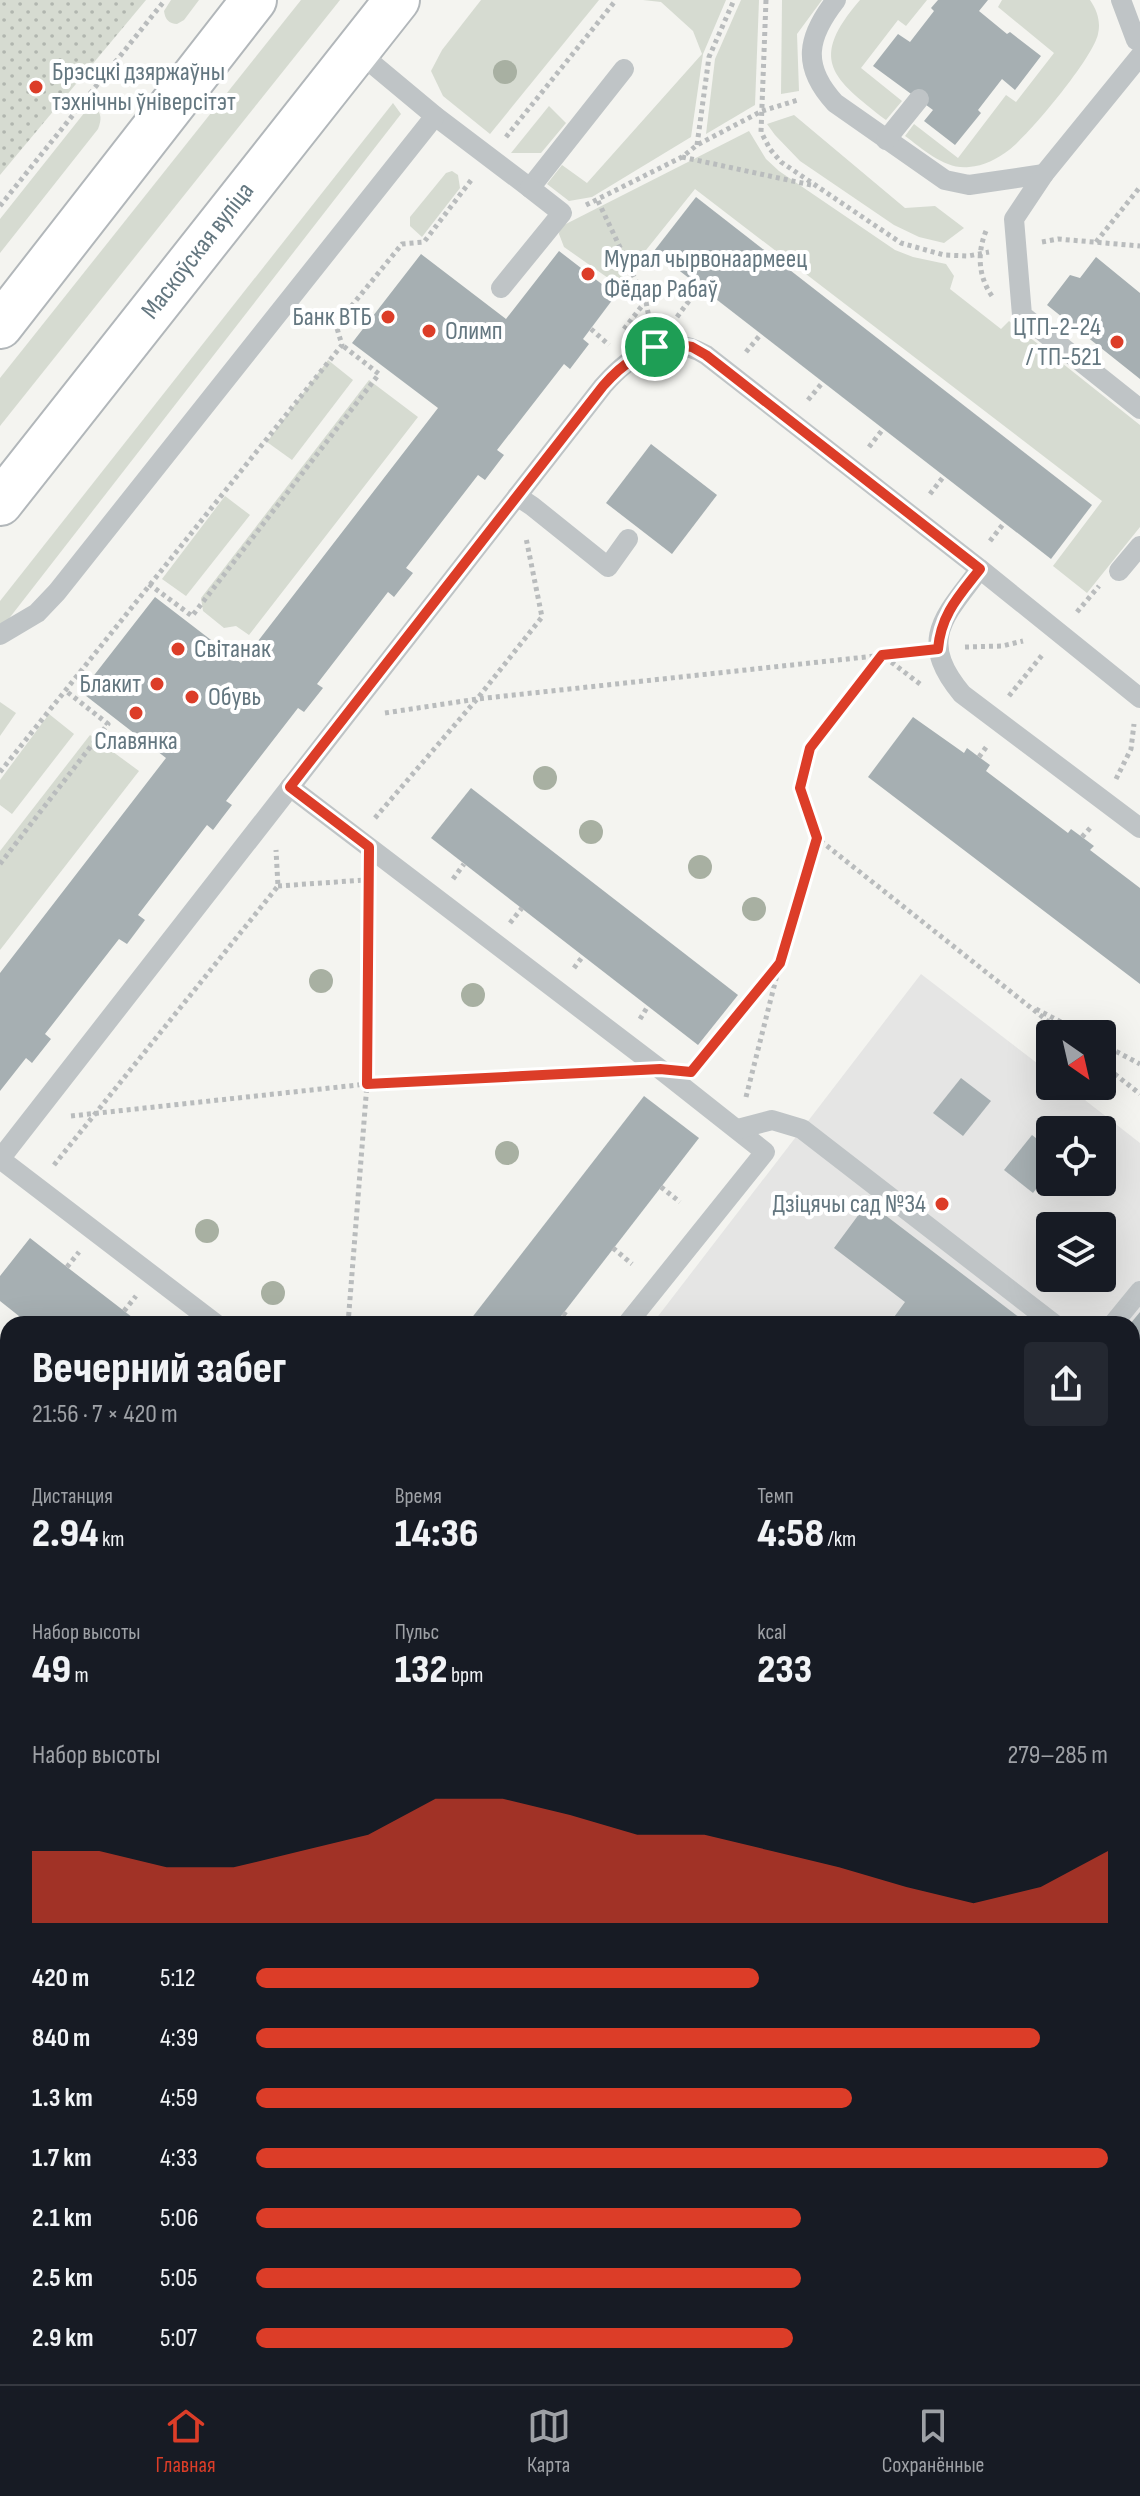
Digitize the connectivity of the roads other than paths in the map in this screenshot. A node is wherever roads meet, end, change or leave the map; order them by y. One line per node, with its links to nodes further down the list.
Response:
1 (254, 0): 15 (main road)
2 (397, 0): 6 (main road, Маскоўская вуліца)
3 (836, 0): 11 (lane)
4 (1121, 0): 5 (lane)
5 (1140, 42)
6 (357, 51): 10 (lane); 18 (main road, Маскоўская вуліца)
7 (1140, 56): 12 (lane)
8 (624, 69): 13 (lane)
9 (919, 99): 11 (lane)
10 (435, 116): 13 (lane); 23 (lane)
11 (886, 140): 12 (lane)
12 (1036, 175): 16 (lane)
13 (530, 188): 14 (lane)
14 (501, 288)
15 (0, 326)
16 (1140, 409)
17 (517, 496): 19 (lane); 21 (lane); 25 (lane)
18 (0, 503)
19 (628, 539)
20 (1140, 546): 22 (lane)
21 (980, 569): 24 (lane); 26 (lane)
22 (1119, 571)
23 (0, 635)
24 (1139, 697)
25 (290, 787): 27 (lane); 29 (lane)
26 (1140, 828)
27 (738, 1129): 30 (lane); 31 (lane)
28 (1140, 1291): 32 (lane)
29 (206, 1316)
30 (633, 1316)
31 (1044, 1316)
32 (1120, 1316)

